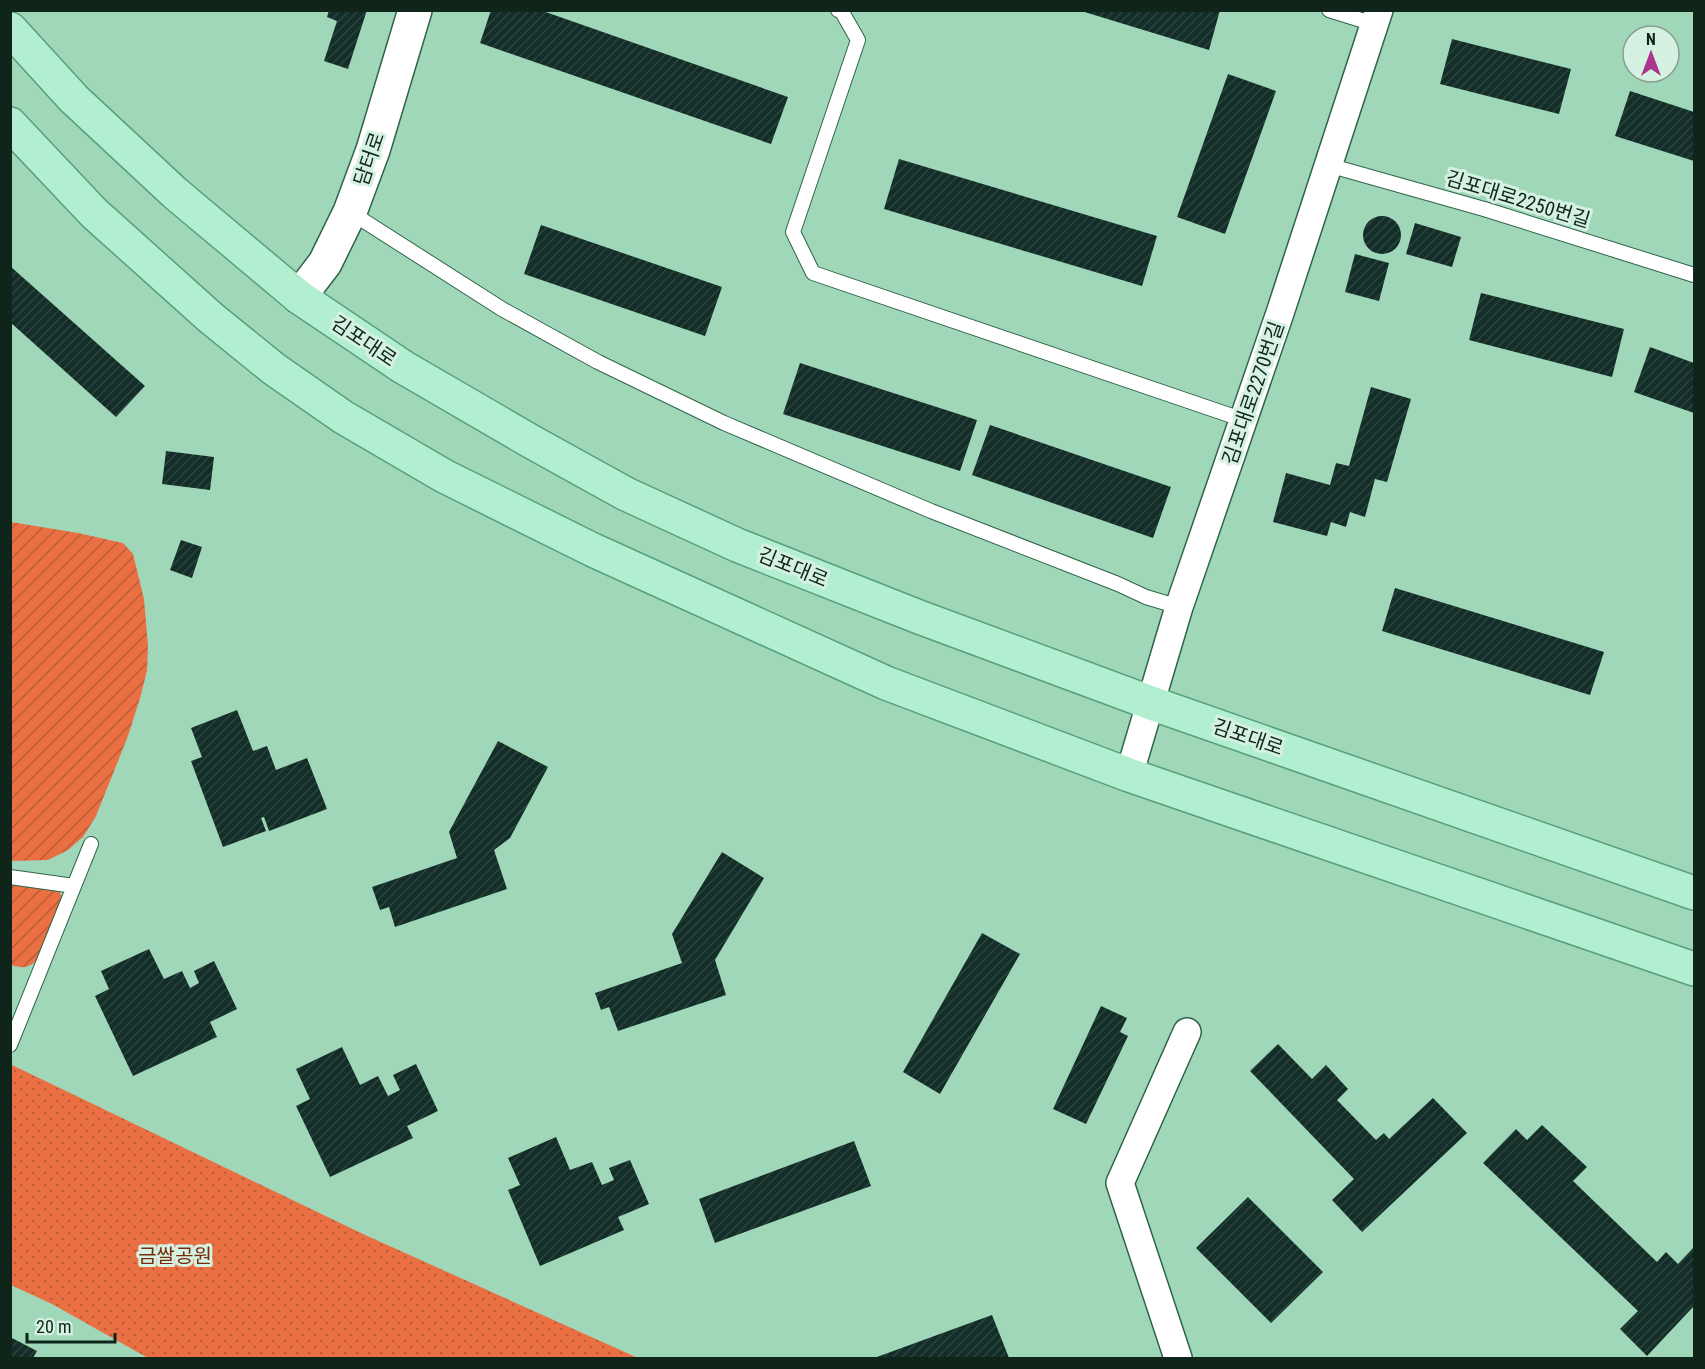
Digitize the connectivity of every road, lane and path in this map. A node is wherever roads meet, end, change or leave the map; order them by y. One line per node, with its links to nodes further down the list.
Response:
1 (415, 10): 8 (street, 담터로)
2 (838, 10): 11 (lane)
3 (1329, 10): 4 (lane)
4 (1376, 17): 7 (street, 김포대로2270번길)
5 (10, 29): 10 (main road, 김포대로)
6 (10, 124): 14 (main road)
7 (1328, 165): 9 (lane, 김포대로2250번길); 11 (street, 김포대로2270번길)
8 (350, 212): 10 (street, 담터로); 12 (lane)
9 (1695, 275)
10 (299, 297): 13 (main road, 김포대로)
11 (1244, 420): 12 (street, 김포대로2270번길)
12 (1179, 607): 13 (street, 김포대로2270번길)
13 (1151, 703): 14 (street, 김포대로2270번길); 18 (main road, 김포대로)
14 (1129, 775): 19 (main road)
15 (91, 844): 17 (lane)
16 (10, 877): 17 (lane)
17 (74, 886): 21 (lane)
18 (1695, 893)
19 (1695, 969)
20 (1187, 1032): 22 (street)
21 (10, 1045)
22 (1178, 1359)

